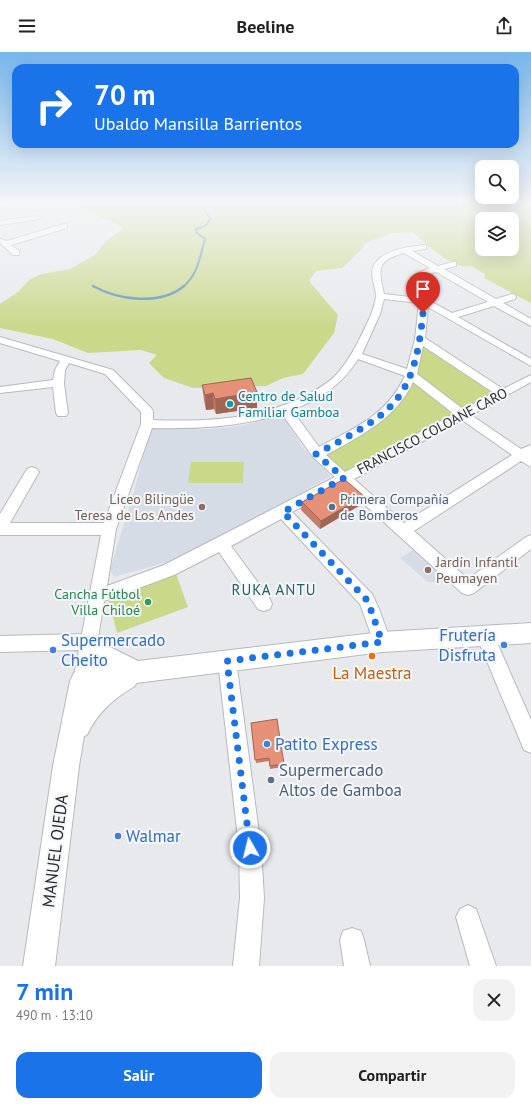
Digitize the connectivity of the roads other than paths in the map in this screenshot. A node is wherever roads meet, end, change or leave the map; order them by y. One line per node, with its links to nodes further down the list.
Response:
1 (6, 246): 4 (street)
2 (423, 247): 3 (street)
3 (406, 251): 6 (street); 7 (street)
4 (16, 253)
5 (453, 264): 6 (street)
6 (436, 268): 9 (street); 10 (street)
7 (380, 296): 9 (street); 15 (street)
8 (512, 297): 10 (street)
9 (424, 300): 11 (street); 13 (street)
10 (494, 302): 11 (street); 12 (street)
11 (452, 316): 17 (street)
12 (531, 323)
13 (420, 339): 18 (street); 22 (street)
14 (0, 340): 16 (street)
15 (356, 355): 18 (street); 23 (street)
16 (68, 359): 20 (street); 26 (street)
17 (531, 363)
18 (412, 375): 25 (street); 27 (street)
19 (531, 378): 22 (street, FRANCISCO COLOANE CARO)
20 (59, 383): 21 (street); 24 (street)
21 (0, 390)
22 (502, 393): 25 (street, FRANCISCO COLOANE CARO)
23 (285, 409): 26 (street); 27 (street)
24 (62, 413)
25 (463, 414): 28 (street); 30 (street, FRANCISCO COLOANE CARO)
26 (147, 424): 33 (street)
27 (316, 454): 30 (street)
28 (528, 455): 34 (street)
29 (32, 472): 32 (street)
30 (344, 478): 31 (street, FRANCISCO COLOANE CARO); 34 (street)
31 (283, 512): 36 (street, FRANCISCO COLOANE CARO); 42 (street)
32 (0, 528): 33 (street)
33 (109, 529): 37 (street)
34 (403, 530): 35 (street)
35 (531, 541)
36 (221, 544): 37 (street, FRANCISCO COLOANE CARO); 38 (street)
37 (96, 597): 41 (street)
38 (264, 604)
39 (531, 633): 40 (street)
40 (485, 635): 42 (street); 48 (street)
41 (88, 642): 43 (street); 45 (street); 46 (street)
42 (382, 642): 44 (street)
43 (0, 644)
44 (227, 661): 45 (street); 52 (street)
45 (137, 672): 46 (street); 47 (street)
46 (82, 681): 47 (street)
47 (72, 737): 51 (street, MANUEL OJEDA)
48 (531, 743)
49 (468, 917): 54 (street)
50 (352, 940): 53 (street)
51 (39, 966)
52 (246, 966)
53 (357, 966)
54 (483, 966)

